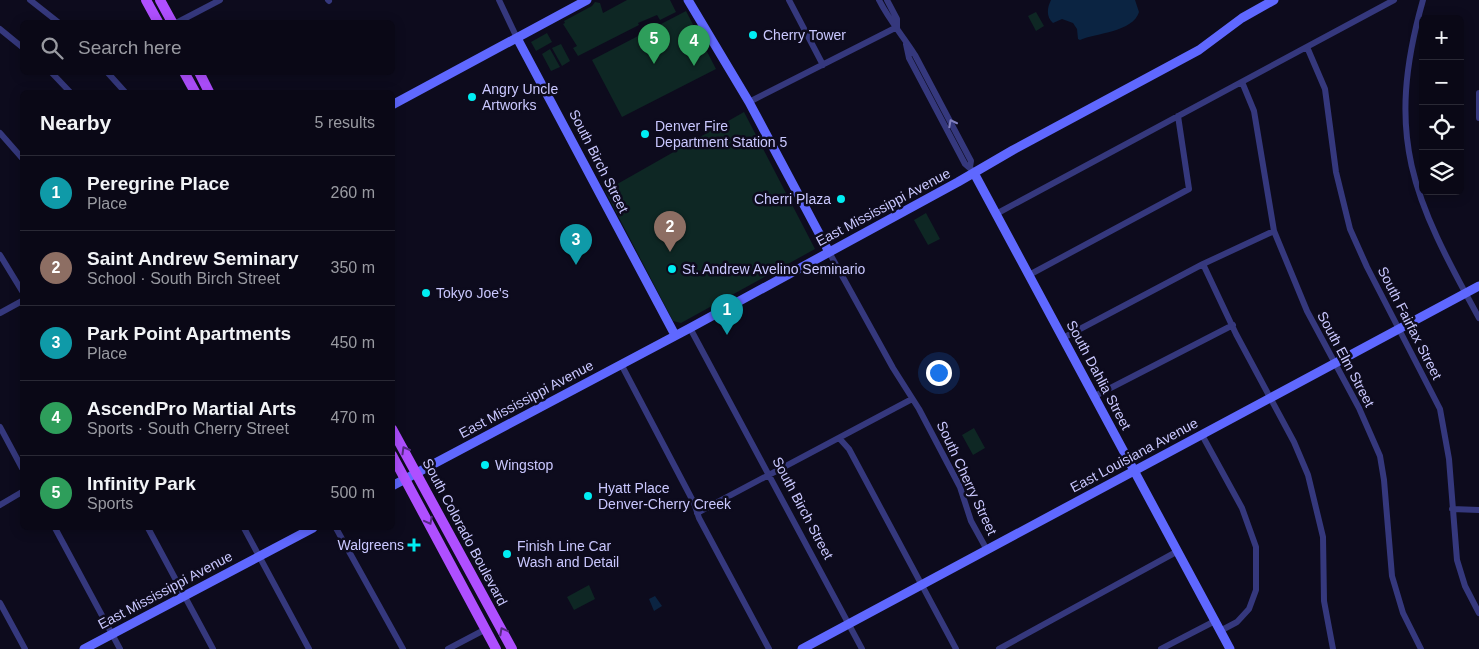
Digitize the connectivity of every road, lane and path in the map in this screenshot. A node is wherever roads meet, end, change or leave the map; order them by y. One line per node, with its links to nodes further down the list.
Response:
1 (30, 0): 14 (street)
2 (146, 0): 15 (main road)
3 (160, 0): 16 (main road)
4 (220, 0): 17 (street)
5 (499, 0): 20 (street, South Birch Street)
6 (585, 0): 20 (street)
7 (688, 0): 34 (street, South Cherry Street)
8 (789, 0): 23 (street)
9 (879, 0): 18 (street, South Dahlia Street)
10 (887, 0): 18 (street, South Dahlia Street)
11 (1274, 0): 40 (street, East Mississippi Avenue)
12 (1394, 0): 22 (street)
13 (1423, 0): 49 (street)
14 (55, 20)
15 (157, 20)
16 (171, 20)
17 (182, 20)
18 (897, 27): 23 (street); 40 (street, South Dahlia Street)
19 (0, 29): 21 (street)
20 (517, 38): 35 (street); 56 (street, South Birch Street)
21 (20, 45)
22 (1307, 47): 28 (street); 55 (street, South Fairfax Street)
23 (823, 65): 34 (street)
24 (54, 75): 29 (street)
25 (111, 75): 30 (street)
26 (186, 75): 31 (main road)
27 (200, 75): 32 (main road)
28 (1242, 82): 36 (street); 42 (street, South Elm Street)
29 (68, 90)
30 (123, 90)
31 (194, 90)
32 (208, 90)
33 (1479, 93): 37 (street)
34 (749, 102): 43 (street, South Cherry Street)
35 (395, 103)
36 (1178, 116): 41 (street); 46 (street)
37 (1479, 118)
38 (0, 133): 39 (street)
39 (20, 156)
40 (972, 170): 41 (street, South Dahlia Street); 43 (street, East Mississippi Avenue)
41 (996, 214): 46 (street, South Dahlia Street)
42 (1274, 231): 45 (street); 58 (street, South Elm Street)
43 (829, 252): 54 (street, East Mississippi Avenue); 61 (street, South Cherry Street)
44 (0, 255): 48 (street)
45 (1203, 264): 53 (street); 57 (street)
46 (1029, 275): 57 (street, South Dahlia Street)
47 (1479, 286): 49 (street, East Louisiana Avenue)
48 (20, 288)
49 (1465, 293): 52 (street); 55 (street, East Louisiana Avenue)
50 (20, 302): 51 (street)
51 (0, 313)
52 (1479, 318)
53 (1233, 325): 60 (street); 62 (street)
54 (690, 328): 56 (street, East Mississippi Avenue); 71 (street, South Birch Street)
55 (1400, 328): 58 (street, East Louisiana Avenue); 76 (street, South Fairfax Street)
56 (676, 335): 59 (street, East Mississippi Avenue)
57 (1063, 338): 60 (street, South Dahlia Street)
58 (1335, 363): 62 (street, East Louisiana Avenue); 113 (street, South Elm Street)
59 (621, 364): 70 (street, East Mississippi Avenue); 78 (street)
60 (1095, 396): 69 (street, South Dahlia Street)
61 (912, 398): 66 (street); 84 (street, South Cherry Street)
62 (1270, 398): 65 (street, East Louisiana Avenue); 112 (street)
63 (0, 427): 68 (street)
64 (395, 434): 70 (main road, South Colorado Boulevard, one-way to 64)
65 (1202, 435): 69 (street, East Louisiana Avenue); 94 (street)
66 (839, 438): 71 (street); 87 (street)
67 (395, 460): 72 (main road, South Colorado Boulevard)
68 (20, 464)
69 (1134, 470): 84 (street, East Louisiana Avenue); 85 (street, South Dahlia Street)
70 (418, 472): 72 (street, East Mississippi Avenue); 104 (main road, South Colorado Boulevard, one-way to 70)
71 (769, 475): 78 (street); 92 (street, South Birch Street)
72 (406, 478): 73 (street, East Mississippi Avenue); 93 (main road, South Colorado Boulevard, one-way to 93)
73 (395, 484)
74 (20, 493): 75 (street)
75 (0, 504)
76 (1452, 509): 77 (street); 90 (street, South Fairfax Street)
77 (1479, 510)
78 (697, 513): 105 (street)
79 (56, 530): 95 (street)
80 (149, 530): 88 (street)
81 (245, 530): 86 (street)
82 (309, 530): 86 (street, East Mississippi Avenue)
83 (337, 530): 101 (street)
84 (987, 550): 87 (street, East Louisiana Avenue)
85 (1178, 551): 91 (street, South Dahlia Street); 109 (street)
86 (260, 556): 88 (street, East Mississippi Avenue); 100 (street)
87 (921, 585): 92 (street, East Louisiana Avenue); 108 (street)
88 (184, 596): 95 (street, East Mississippi Avenue); 99 (street)
89 (0, 603): 96 (street)
90 (1479, 614)
91 (1215, 621): 94 (street, South Dahlia Street); 110 (street)
92 (849, 624): 106 (street, East Louisiana Avenue); 107 (street, South Birch Street)
93 (486, 629): 102 (street); 103 (main road, South Colorado Boulevard)
94 (1220, 631): 111 (street, South Dahlia Street)
95 (113, 634): 97 (street, East Mississippi Avenue); 98 (street)
96 (25, 649)
97 (84, 649)
98 (120, 649)
99 (213, 649)
100 (309, 649)
101 (403, 649)
102 (448, 649)
103 (496, 649)
104 (512, 649)
105 (769, 649)
106 (802, 649)
107 (862, 649)
108 (956, 649)
109 (999, 649)
110 (1161, 649)
111 (1230, 649)
112 (1333, 649)
113 (1421, 649)

